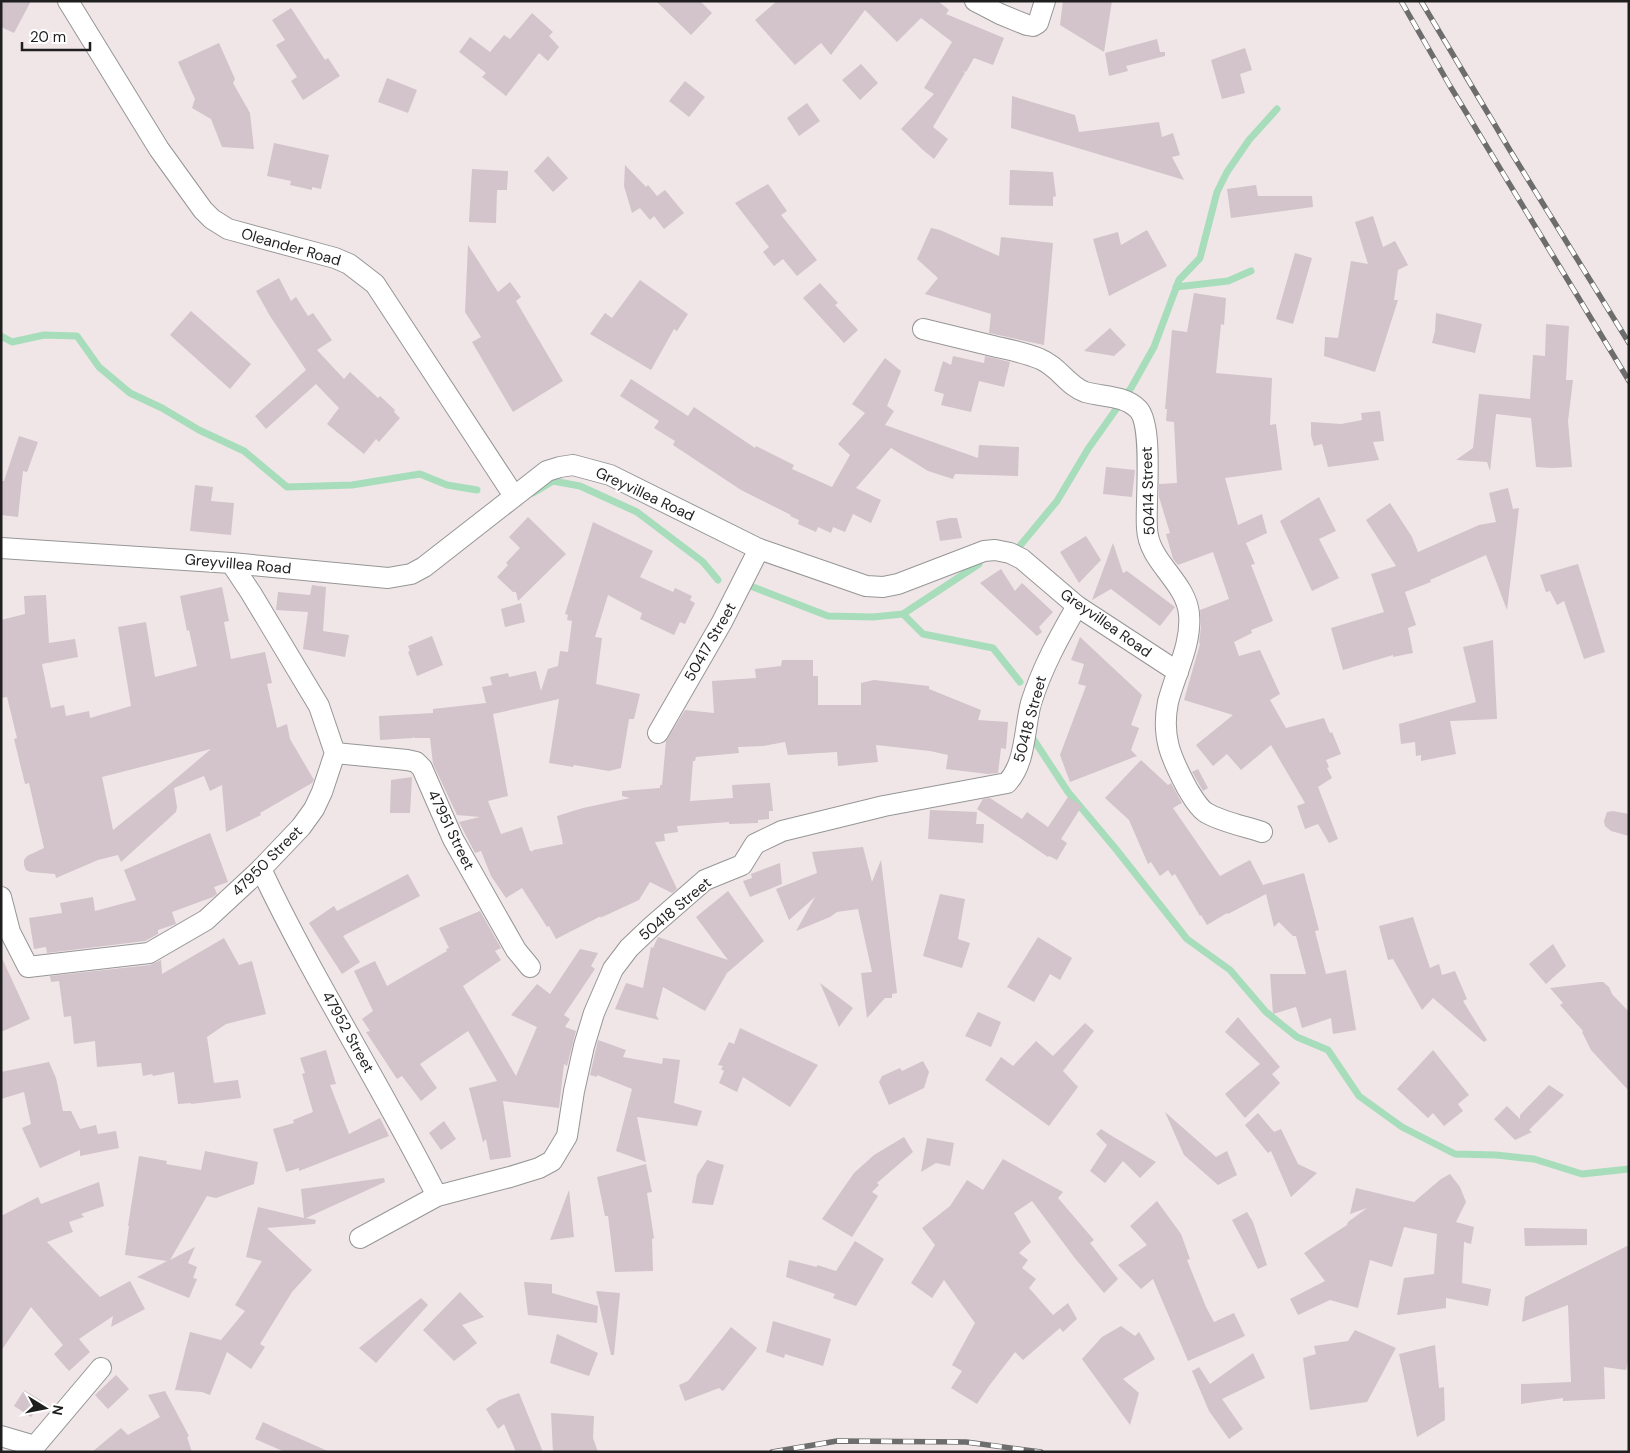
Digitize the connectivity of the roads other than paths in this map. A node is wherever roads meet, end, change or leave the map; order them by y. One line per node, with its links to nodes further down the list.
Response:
1 (68, 1): 5 (street, Oleander Road)
2 (975, 1): 3 (street)
3 (1045, 1)
4 (924, 329): 10 (street, 50414 Street)
5 (514, 496): 7 (street, Greyvillea Road); 8 (street, Greyvillea Road)
6 (1, 548): 8 (street, Greyvillea Road)
7 (759, 549): 9 (street, Greyvillea Road); 11 (street, 50417 Street)
8 (231, 563): 12 (street)
9 (1078, 606): 10 (street, Greyvillea Road); 17 (street, 50418 Street)
10 (1178, 672): 13 (street, 50414 Street)
11 (658, 733)
12 (335, 754): 14 (street, 47950 Street); 16 (street, 47951 Street)
13 (1262, 832)
14 (261, 868): 15 (street, 47950 Street); 17 (street, 47952 Street)
15 (1, 897)
16 (530, 967)
17 (437, 1196): 18 (street, 50418 Street)
18 (360, 1238)
19 (100, 1368): 21 (street)
20 (1, 1436): 21 (street)
21 (32, 1449)

